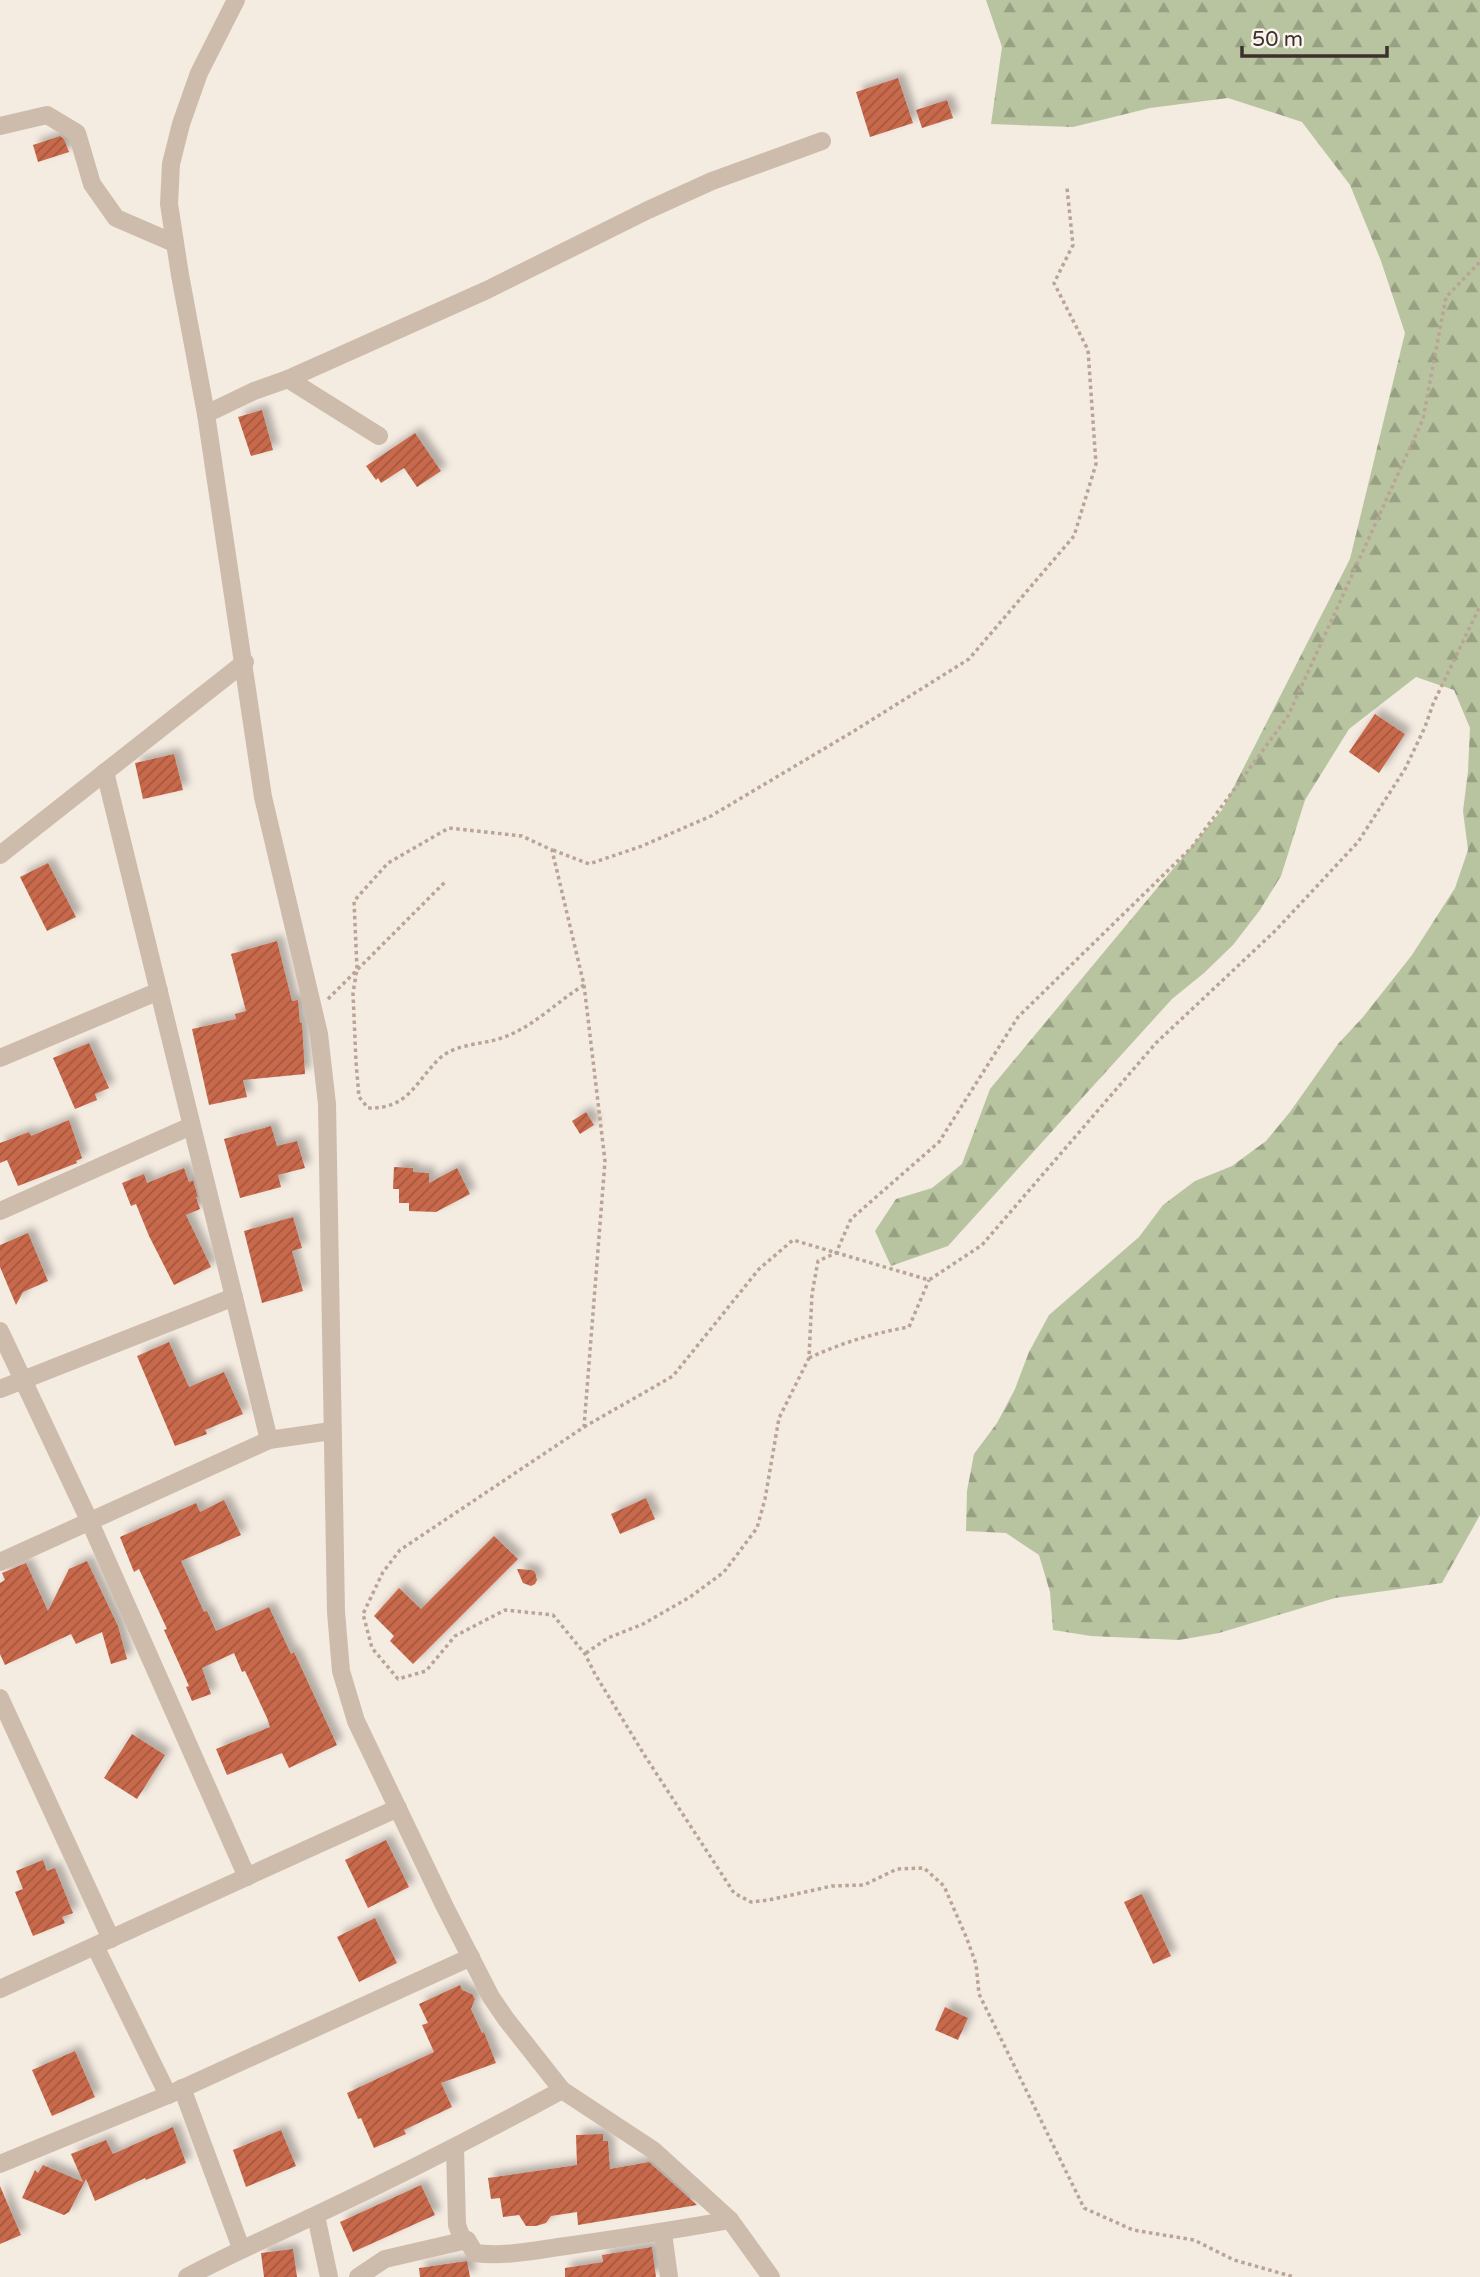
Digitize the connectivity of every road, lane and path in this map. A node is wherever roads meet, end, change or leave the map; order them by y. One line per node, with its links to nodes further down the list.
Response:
1 (236, 0): 5 (street)
2 (0, 125): 5 (street)
3 (822, 141): 7 (street)
4 (1067, 188): 13 (path)
5 (174, 243): 8 (street)
6 (1480, 262): 23 (path)
7 (288, 379): 8 (street); 9 (street)
8 (206, 414): 11 (street)
9 (379, 436)
10 (1480, 606): 24 (path)
11 (244, 662): 12 (street); 19 (street)
12 (105, 772): 14 (street); 18 (street)
13 (552, 850): 16 (path); 17 (path)
14 (0, 855)
15 (446, 881): 16 (path)
16 (357, 969): 17 (path); 19 (path)
17 (584, 985): 30 (path)
18 (159, 991): 20 (street); 21 (street)
19 (314, 1013): 31 (street)
20 (0, 1058)
21 (191, 1126): 22 (street); 25 (street)
22 (0, 1211)
23 (836, 1253): 24 (path); 27 (path); 30 (path)
24 (929, 1280): 27 (path)
25 (234, 1297): 28 (street); 32 (street)
26 (0, 1331): 28 (street)
27 (808, 1359): 35 (path)
28 (23, 1378): 29 (street); 33 (street)
29 (0, 1389)
30 (584, 1427): 35 (path)
31 (331, 1431): 32 (street); 37 (street)
32 (270, 1440): 33 (street)
33 (89, 1520): 34 (street); 38 (street)
34 (0, 1562)
35 (586, 1654): 56 (path)
36 (0, 1698): 39 (street)
37 (398, 1808): 38 (street); 40 (street)
38 (247, 1877): 39 (street)
39 (103, 1942): 41 (street); 43 (street)
40 (471, 1957): 42 (street); 43 (street)
41 (0, 1989)
42 (562, 2090): 44 (street); 47 (street)
43 (175, 2092): 45 (street); 50 (street)
44 (455, 2148): 46 (street); 49 (street)
45 (0, 2164)
46 (316, 2216): 50 (street); 52 (street)
47 (730, 2220): 48 (street); 55 (street)
48 (663, 2232): 49 (street); 54 (street)
49 (467, 2241): 53 (street)
50 (241, 2248): 51 (street)
51 (187, 2277)
52 (330, 2277)
53 (358, 2277)
54 (669, 2277)
55 (771, 2277)
56 (1294, 2277)

